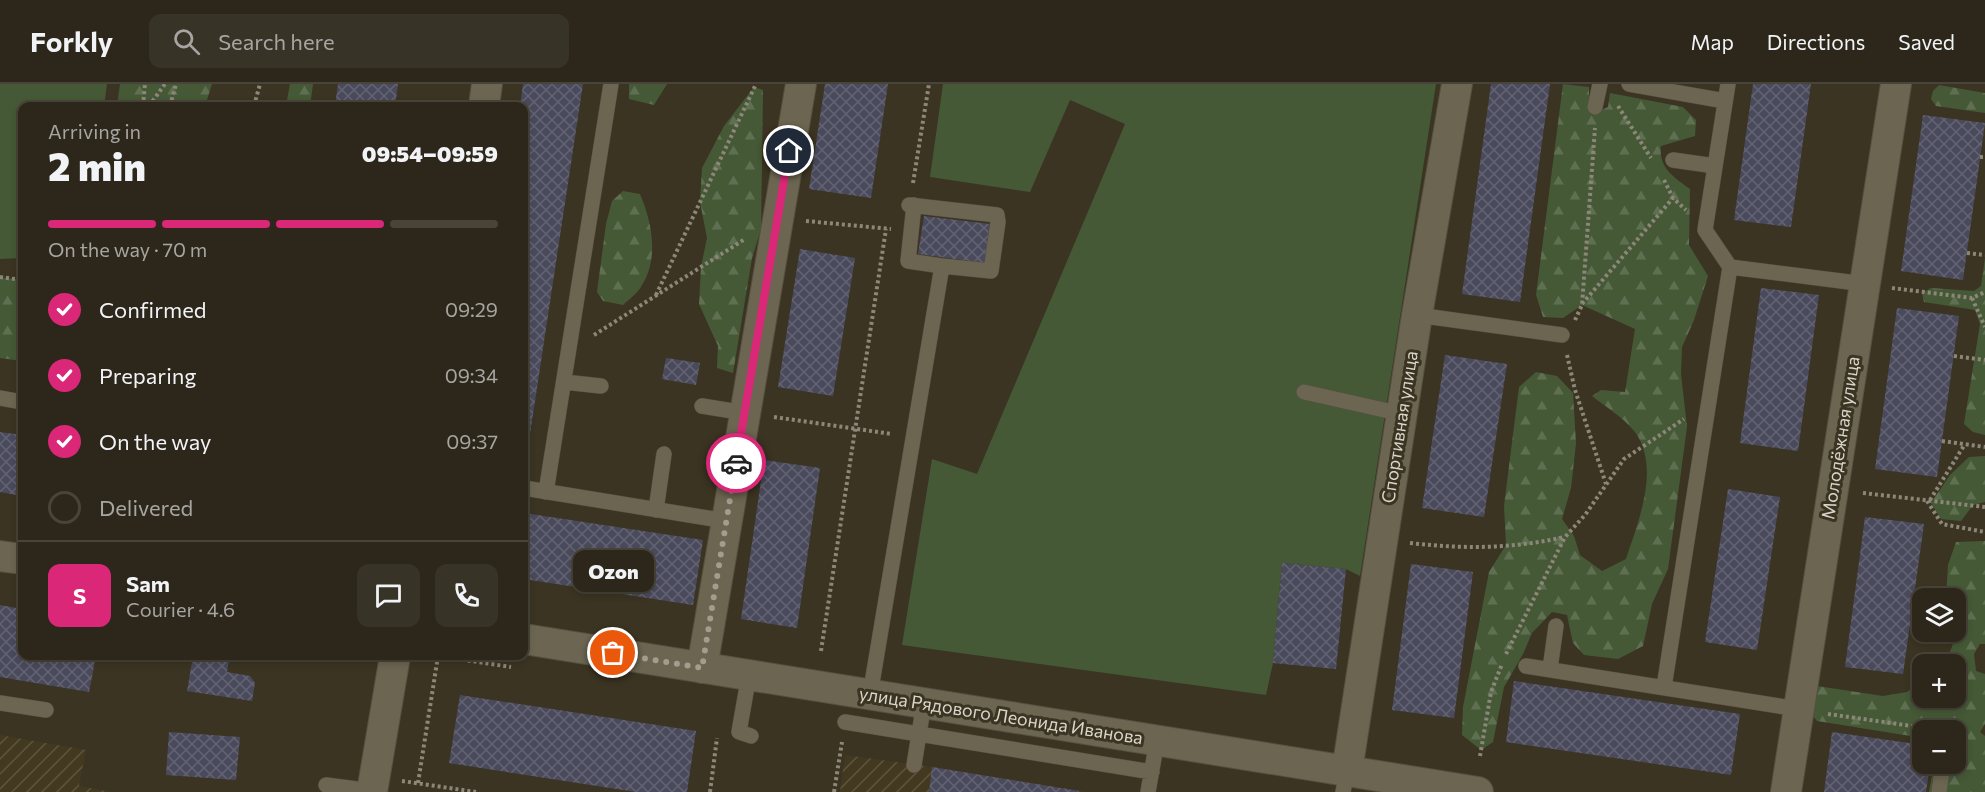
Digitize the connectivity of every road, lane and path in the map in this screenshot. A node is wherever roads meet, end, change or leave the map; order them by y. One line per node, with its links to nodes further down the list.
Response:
1 (145, 84): 16 (path)
2 (165, 84): 17 (path)
3 (176, 84): 18 (path)
4 (260, 84): 19 (path)
5 (487, 84): 20 (street)
6 (611, 84): 42 (lane)
7 (756, 84): 36 (path)
8 (801, 84): 26 (street)
9 (929, 84): 25 (path)
10 (1457, 84): 39 (street, Спортивная улица)
11 (1600, 84): 21 (lane)
12 (1629, 84): 15 (lane)
13 (1728, 84): 15 (lane)
14 (1896, 84): 34 (street, Молодёжная улица)
15 (1725, 101): 23 (lane)
16 (143, 102)
17 (152, 102)
18 (171, 102)
19 (255, 102)
20 (484, 102)
21 (1596, 107): 38 (path)
22 (1673, 160): 23 (lane)
23 (1715, 166): 31 (lane)
24 (1673, 198): 38 (path)
25 (912, 205): 27 (path); 30 (lane); 30 (lane)
26 (778, 218): 27 (path); 36 (path); 52 (street)
27 (886, 229): 54 (path)
28 (1967, 253): 29 (path)
29 (1985, 255)
30 (942, 266): 55 (lane)
31 (1730, 267): 34 (lane); 50 (lane)
32 (0, 277): 33 (path)
33 (18, 279)
34 (1876, 285): 37 (path); 85 (street, Молодёжная улица)
35 (1985, 292): 37 (path)
36 (656, 296): 42 (path)
37 (1972, 298): 40 (path)
38 (1582, 305): 41 (path)
39 (1417, 315): 41 (lane); 53 (street, Спортивная улица)
40 (1985, 327)
41 (1562, 335): 60 (path)
42 (568, 351): 45 (lane)
43 (1954, 356): 44 (path)
44 (1985, 360)
45 (564, 382): 46 (lane); 62 (lane)
46 (601, 386)
47 (1305, 392): 53 (lane)
48 (0, 398): 49 (lane)
49 (18, 401)
50 (1708, 404): 60 (path); 81 (lane)
51 (702, 405): 52 (lane)
52 (745, 413): 54 (path); 67 (street)
53 (1402, 414): 69 (street, Спортивная улица)
54 (855, 429): 55 (path); 74 (path)
55 (913, 437): 82 (lane)
56 (1942, 441): 57 (path)
57 (1965, 444): 58 (path); 64 (path)
58 (1985, 447)
59 (664, 454): 66 (lane)
60 (1606, 484): 69 (path)
61 (528, 489): 62 (lane)
62 (546, 492): 66 (lane)
63 (1855, 492): 64 (path)
64 (1929, 500): 65 (path); 68 (path)
65 (1985, 507)
66 (656, 510): 67 (lane)
67 (726, 521): 78 (street)
68 (1985, 532)
69 (1383, 540): 95 (street, Спортивная улица)
70 (0, 555): 71 (street)
71 (18, 558)
72 (1556, 626): 79 (lane)
73 (528, 640): 78 (street, улица Рядового Леонида Иванова)
74 (821, 651)
75 (394, 660): 98 (street)
76 (437, 660): 96 (path)
77 (1526, 666): 79 (lane)
78 (702, 668): 80 (street, улица Рядового Леонида Иванова)
79 (1550, 669): 81 (lane)
80 (749, 675): 82 (street, улица Рядового Леонида Иванова); 90 (lane)
81 (1664, 687): 85 (lane)
82 (870, 694): 84 (street, улица Рядового Леонида Иванова)
83 (0, 703): 86 (lane)
84 (924, 703): 89 (lane); 91 (street, улица Рядового Леонида Иванова)
85 (1798, 709): 88 (path); 102 (street, Молодёжная улица)
86 (46, 710)
87 (845, 722): 89 (lane)
88 (1912, 726)
89 (919, 734): 92 (lane); 93 (lane)
90 (751, 736)
91 (1156, 741): 93 (lane); 95 (street, улица Рядового Леонида Иванова)
92 (914, 765)
93 (1152, 772): 100 (lane)
94 (1942, 774): 103 (lane)
95 (1345, 781): 101 (street, улица Рядового Леонида Иванова)
96 (418, 783): 98 (path); 99 (path)
97 (326, 784): 98 (lane)
98 (373, 786)
99 (476, 792)
100 (1148, 792)
101 (1479, 792)
102 (1786, 792)
103 (1939, 792)

